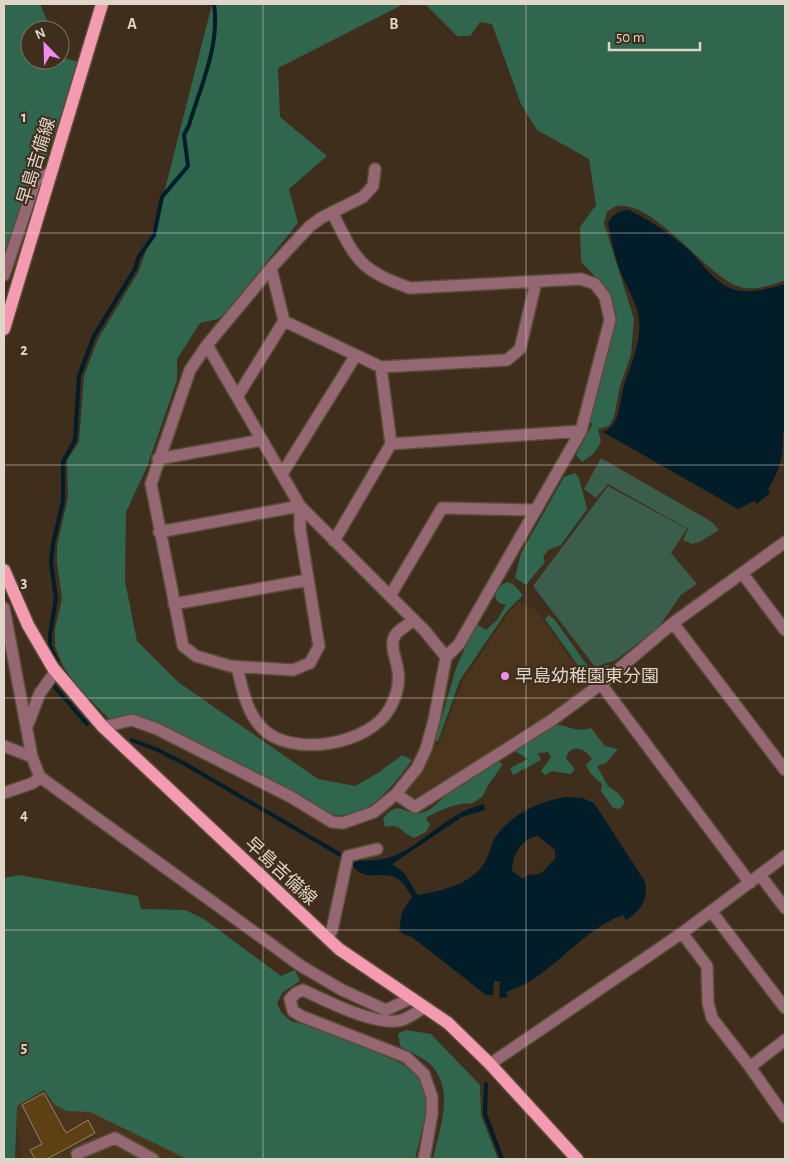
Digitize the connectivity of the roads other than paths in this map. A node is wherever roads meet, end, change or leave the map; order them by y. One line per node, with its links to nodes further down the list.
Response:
1 (102, 4): 3 (main road, 早島吉備線)
2 (375, 168): 4 (street)
3 (51, 172): 6 (street); 9 (main road, 早島吉備線)
4 (332, 212): 5 (street); 7 (street)
5 (271, 268): 8 (street); 10 (street)
6 (4, 275)
7 (536, 282): 12 (street); 14 (street)
8 (284, 321): 11 (street); 13 (street)
9 (4, 329)
10 (207, 345): 13 (street); 17 (street)
11 (356, 355): 12 (street); 18 (street)
12 (381, 367): 16 (street)
13 (237, 398): 15 (street)
14 (581, 431): 16 (street); 20 (street)
15 (262, 440): 17 (street); 18 (street)
16 (391, 444): 22 (street)
17 (158, 459): 21 (street)
18 (282, 474): 19 (street)
19 (300, 506): 21 (street); 22 (street); 26 (street)
20 (534, 510): 27 (street); 33 (street)
21 (159, 532): 28 (street)
22 (334, 541): 27 (street)
23 (785, 542): 24 (street)
24 (742, 573): 31 (street); 32 (street)
25 (4, 577): 35 (main road, 早島吉備線)
26 (308, 580): 28 (street); 34 (street)
27 (390, 596): 30 (street)
28 (174, 604): 34 (street)
29 (4, 608): 38 (street)
30 (414, 620): 33 (street); 34 (street)
31 (673, 623): 36 (street); 41 (street)
32 (785, 630)
33 (446, 657): 44 (street)
34 (237, 667)
35 (55, 672): 37 (main road, 早島吉備線); 38 (street)
36 (602, 684): 44 (street); 48 (street)
37 (103, 727): 44 (street); 52 (main road, 早島吉備線)
38 (27, 728): 40 (street)
39 (4, 746): 40 (street)
40 (32, 757): 42 (street)
41 (785, 770)
42 (40, 776): 43 (street); 53 (street)
43 (4, 793)
44 (396, 794)
45 (377, 849): 52 (street)
46 (785, 856): 47 (street)
47 (760, 875): 48 (street); 49 (street)
48 (750, 883): 50 (street)
49 (785, 908)
50 (711, 911): 51 (street); 55 (street)
51 (682, 933): 57 (street); 58 (street)
52 (327, 938): 53 (main road, 早島吉備線)
53 (412, 998): 54 (main road, 早島吉備線)
54 (425, 1007): 57 (main road, 早島吉備線); 62 (street)
55 (785, 1008)
56 (785, 1040): 58 (street)
57 (490, 1064): 63 (main road, 早島吉備線)
58 (750, 1067): 59 (street)
59 (785, 1117)
60 (77, 1154): 61 (street)
61 (154, 1159)
62 (424, 1159)
63 (577, 1159)

